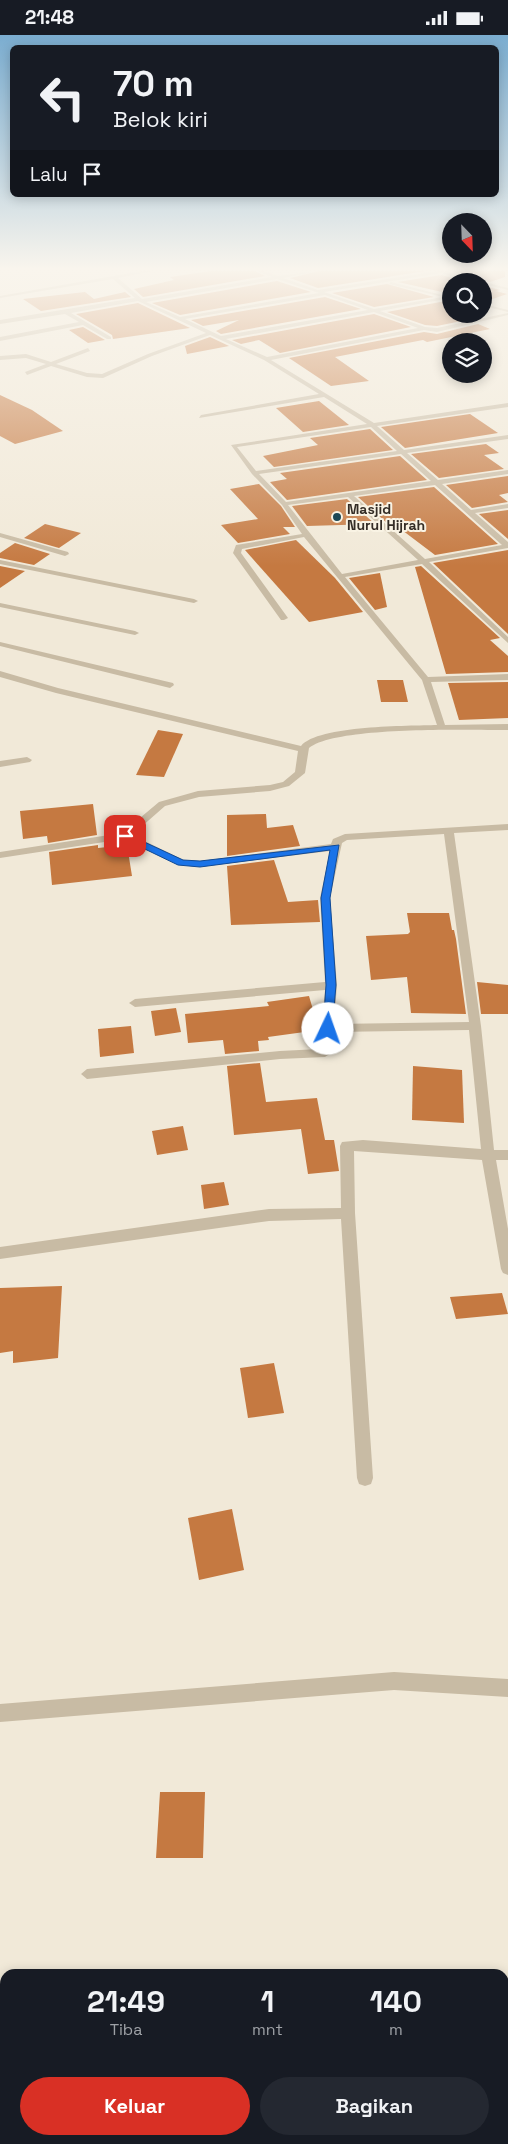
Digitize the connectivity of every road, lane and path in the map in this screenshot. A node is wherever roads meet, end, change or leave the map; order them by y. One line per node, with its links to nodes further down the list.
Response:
1 (39, 369): 5 (street)
2 (68, 369): 3 (street)
3 (117, 369)
4 (283, 369): 6 (street)
5 (28, 373)
6 (326, 395): 8 (street); 9 (street)
7 (508, 405): 9 (street)
8 (201, 417)
9 (371, 424): 11 (street); 13 (street)
10 (508, 437): 11 (street)
11 (402, 452): 13 (street); 14 (street)
12 (508, 472): 14 (street)
13 (254, 473): 16 (street)
14 (436, 483): 15 (street); 18 (street)
15 (349, 495): 16 (street); 23 (street)
16 (284, 504): 20 (street)
17 (508, 506): 18 (street)
18 (471, 512): 21 (street)
19 (0, 535): 22 (street)
20 (306, 535): 25 (street); 28 (street)
21 (508, 546): 23 (street)
22 (65, 554)
23 (424, 561): 25 (street); 30 (street)
24 (0, 562): 26 (street)
25 (341, 576): 34 (street)
26 (194, 601)
27 (0, 605): 29 (street)
28 (284, 618)
29 (135, 633)
30 (508, 641)
31 (0, 644): 35 (street)
32 (0, 674): 38 (street)
33 (508, 677): 34 (street)
34 (426, 680): 37 (street)
35 (170, 685)
36 (508, 727): 37 (street)
37 (442, 728): 38 (street)
38 (303, 749): 43 (street)
39 (27, 760): 40 (street)
40 (0, 764)
41 (508, 827): 42 (street)
42 (449, 832): 44 (street); 48 (street)
43 (125, 836): 44 (street); 45 (street)
44 (336, 847): 46 (street)
45 (0, 855)
46 (331, 985): 47 (street); 49 (street)
47 (135, 1003)
48 (475, 1026): 49 (street); 51 (street)
49 (328, 1029): 50 (street)
50 (87, 1074)
51 (488, 1155): 52 (street); 53 (street); 55 (street)
52 (508, 1155)
53 (348, 1213): 54 (street); 56 (street)
54 (0, 1253)
55 (508, 1269)
56 (365, 1478)
57 (508, 1688): 58 (street)
58 (0, 1713)

